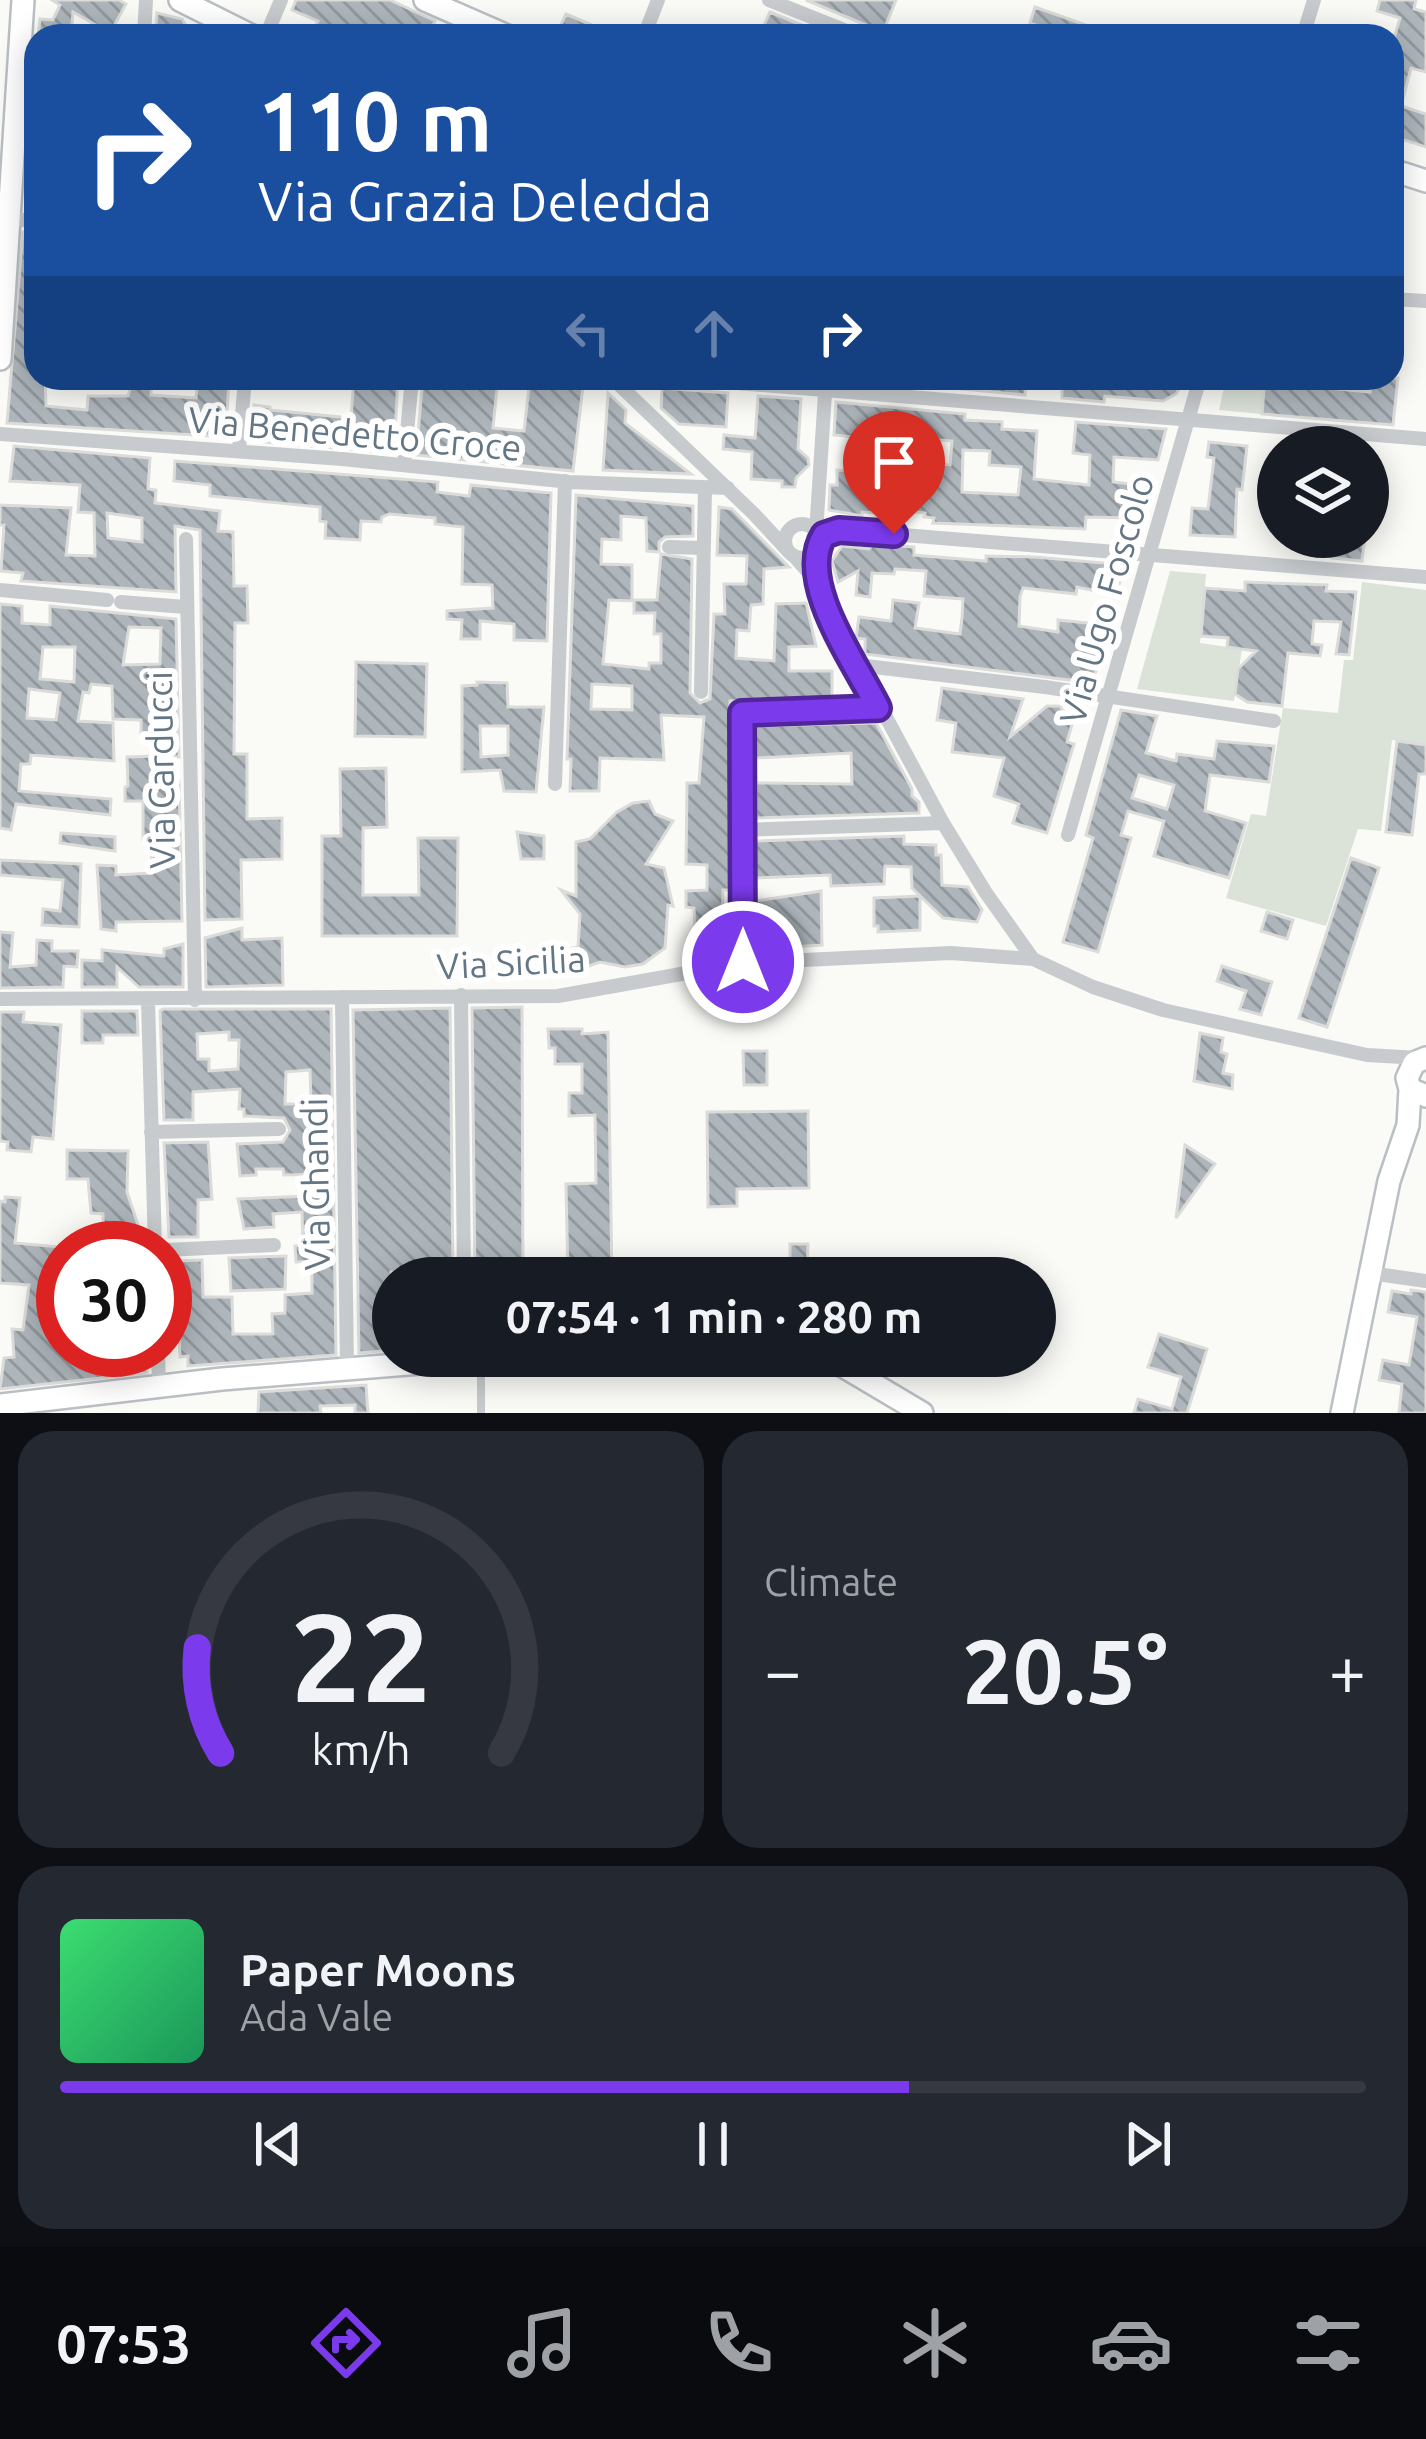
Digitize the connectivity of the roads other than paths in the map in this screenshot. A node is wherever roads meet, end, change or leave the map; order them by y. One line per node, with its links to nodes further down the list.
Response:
1 (22, 0): 8 (street)
2 (180, 0): 5 (street)
3 (424, 0): 6 (street)
4 (769, 0): 7 (street)
5 (227, 24)
6 (479, 24)
7 (830, 24)
8 (10, 219): 9 (street); 10 (street)
9 (24, 220)
10 (0, 359)
11 (244, 390): 20 (street)
12 (411, 390): 21 (street)
13 (625, 390): 23 (street)
14 (825, 390): 27 (street)
15 (884, 390): 17 (street)
16 (1197, 390): 17 (street, Via Ugo Foscolo)
17 (1188, 421): 19 (street); 32 (street, Via Ugo Foscolo)
18 (0, 434): 20 (street, Via Benedetto Croce)
19 (1426, 440)
20 (239, 451): 21 (street, Via Benedetto Croce)
21 (404, 465): 22 (street, Via Benedetto Croce)
22 (565, 481): 24 (street, Via Benedetto Croce); 42 (street)
23 (728, 488): 24 (street, Via Benedetto Croce); 25 (street)
24 (705, 490): 30 (street)
25 (754, 514): 26 (street); 31 (street)
26 (797, 525): 27 (street); 31 (street)
27 (817, 534): 31 (street); 32 (street); 35 (street)
28 (186, 539): 36 (street, Via Carducci)
29 (669, 547): 30 (street)
30 (704, 548): 38 (street)
31 (792, 554): 35 (street)
32 (1149, 555): 33 (street); 39 (street, Via Ugo Foscolo)
33 (1426, 577)
34 (0, 590): 36 (street)
35 (817, 591): 37 (street)
36 (185, 608): 51 (street, Via Carducci)
37 (857, 665): 39 (street); 40 (street)
38 (701, 692)
39 (1110, 696): 41 (street); 45 (street, Via Ugo Foscolo)
40 (878, 708): 43 (street); 44 (street)
41 (1274, 721)
42 (555, 784)
43 (943, 823): 44 (street); 46 (street)
44 (742, 830): 47 (street)
45 (1068, 835)
46 (1033, 958): 47 (street, Via Sicilia); 53 (street, Via Sicilia)
47 (743, 962): 48 (street, Via Sicilia)
48 (461, 995): 49 (street, Via Sicilia); 61 (street)
49 (342, 997): 51 (street, Via Sicilia); 65 (street, Via Ghandi)
50 (0, 999): 52 (street, Via Sicilia)
51 (195, 1000): 52 (street, Via Sicilia)
52 (148, 1001): 57 (street)
53 (1367, 1055): 54 (street, Via Sicilia); 55 (street, Via Sicilia)
54 (1423, 1058): 55 (street)
55 (1417, 1093): 62 (street)
56 (278, 1129): 57 (street)
57 (151, 1132): 58 (street)
58 (153, 1221)
59 (274, 1245): 60 (street)
60 (192, 1249)
61 (464, 1257)
62 (1370, 1273): 63 (street); 73 (street)
63 (1426, 1281)
64 (372, 1368): 65 (street)
65 (347, 1370): 69 (street)
66 (159, 1377): 69 (street)
67 (474, 1377): 71 (lane)
68 (861, 1377): 72 (street)
69 (159, 1387): 70 (street)
70 (0, 1405)
71 (481, 1413)
72 (922, 1413)
73 (1342, 1413)

